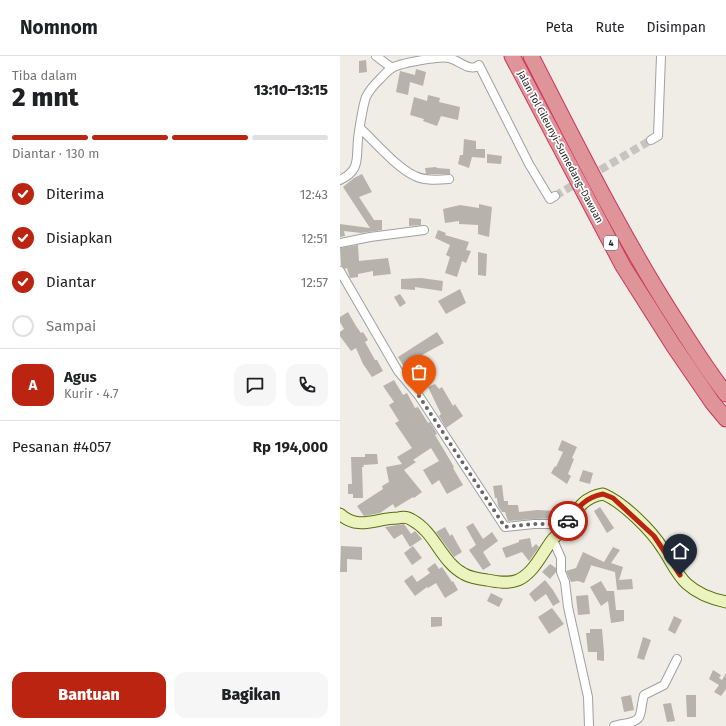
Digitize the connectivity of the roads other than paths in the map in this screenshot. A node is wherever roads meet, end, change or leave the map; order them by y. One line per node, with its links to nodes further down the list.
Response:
1 (376, 56): 5 (street)
2 (512, 56): 15 (highway, Jalan Tol Cileunyi–Sumedang–Dawuan / 4)
3 (531, 56): 14 (highway, Jalan Tol Cileunyi–Sumedang–Dawuan / 4)
4 (661, 56): 7 (street)
5 (392, 68): 6 (street); 10 (street)
6 (360, 128): 8 (street); 9 (street)
7 (651, 140)
8 (449, 179)
9 (340, 180)
10 (555, 196)
11 (424, 230): 12 (street)
12 (340, 243)
13 (340, 271): 17 (street)
14 (726, 394)
15 (726, 419)
16 (340, 514): 18 (main road)
17 (567, 524): 18 (main road); 19 (main road)
18 (553, 540): 21 (street)
19 (726, 602)
20 (677, 659): 22 (street)
21 (589, 726)
22 (614, 726)

